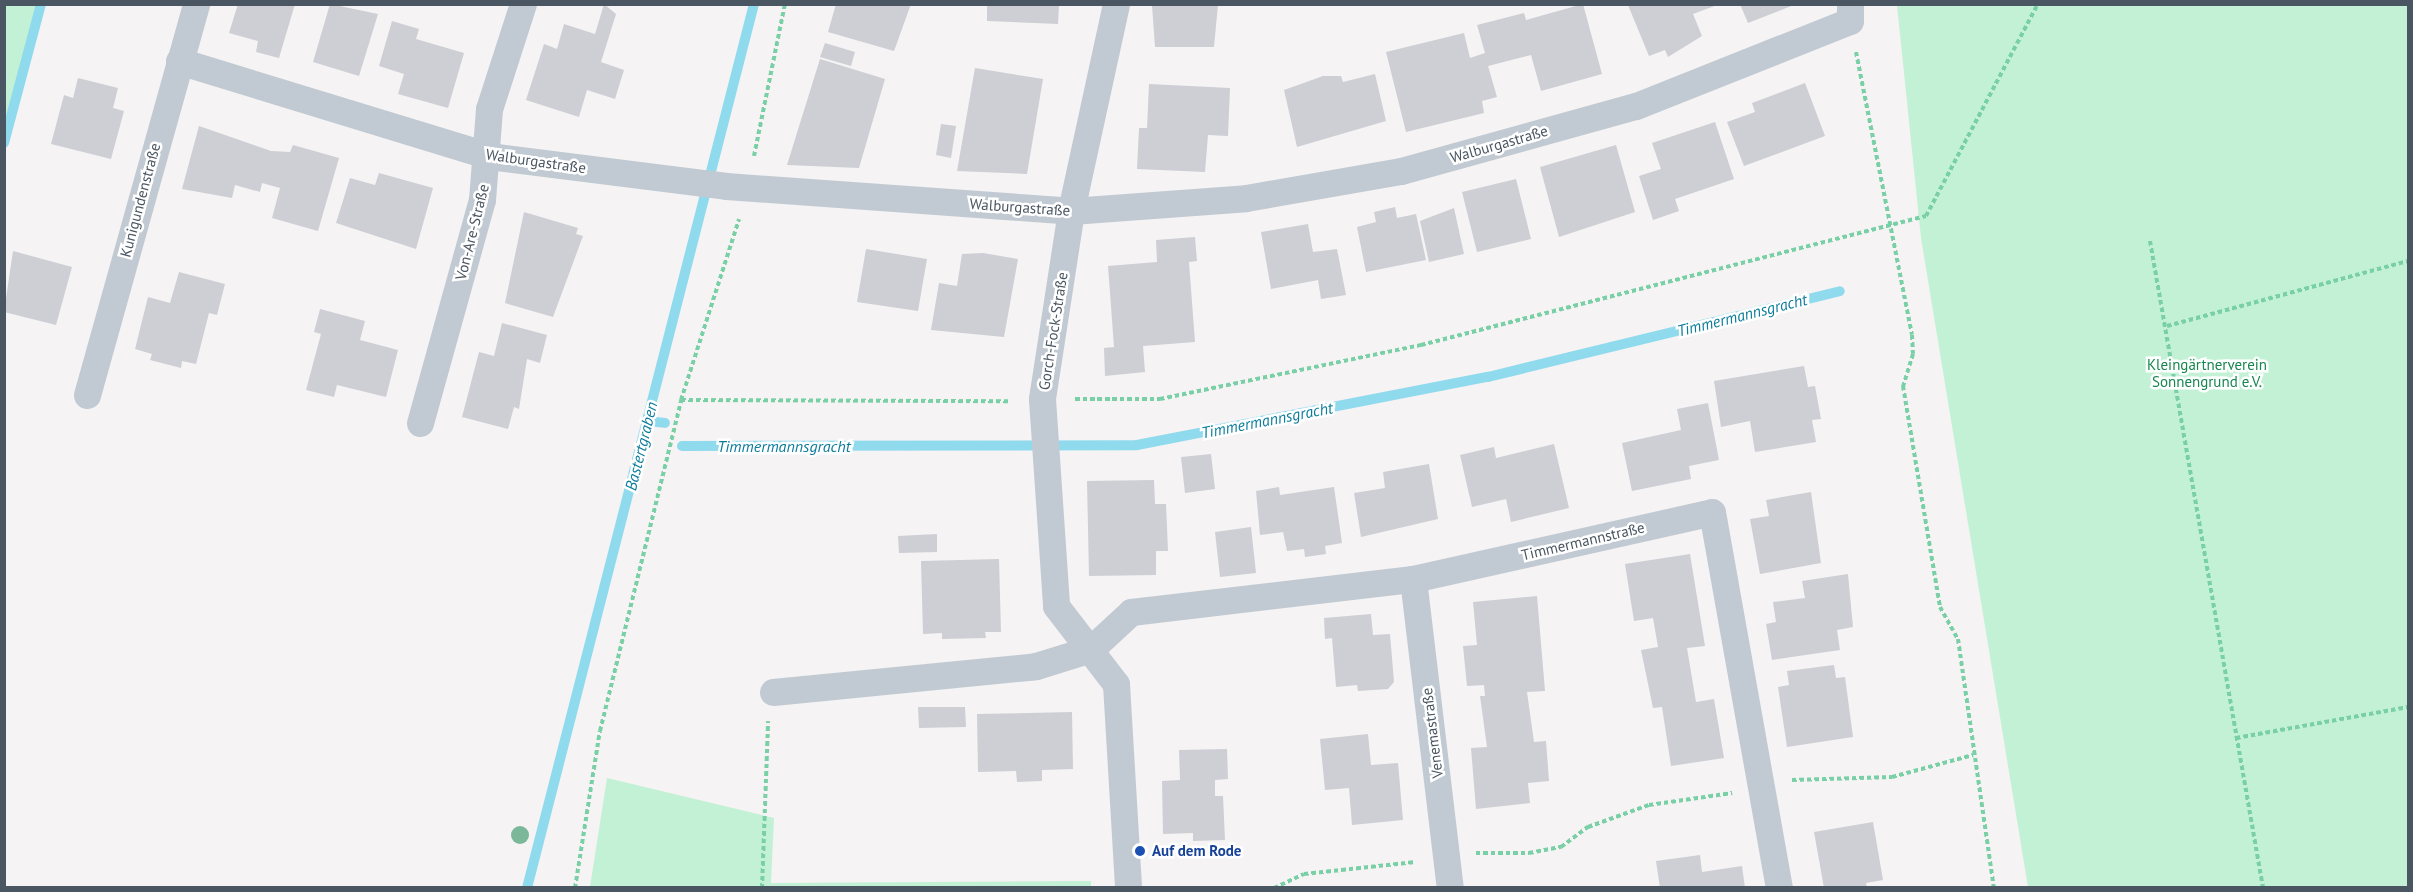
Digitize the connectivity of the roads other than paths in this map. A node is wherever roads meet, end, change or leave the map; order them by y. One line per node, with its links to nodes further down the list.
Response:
1 (196, 4): 5 (street, Kunigundenstraße)
2 (523, 4): 6 (street, Von-Are-Straße)
3 (1116, 4): 7 (street, Gorch-Fock-Straße)
4 (1850, 13): 7 (street, Walburgastraße)
5 (178, 61): 6 (street, Walburgastraße); 8 (street, Kunigundenstraße)
6 (489, 156): 7 (street, Walburgastraße); 9 (street, Von-Are-Straße)
7 (1071, 212): 11 (street, Gorch-Fock-Straße)
8 (87, 396)
9 (420, 423)
10 (1413, 579): 11 (street, Timmermannstraße); 14 (street, Venemastraße); 15 (street, Timmermannstraße)
11 (1090, 650): 12 (street); 13 (street, Gorch-Fock-Straße)
12 (773, 692)
13 (1128, 888)
14 (1450, 888)
15 (1779, 888)

